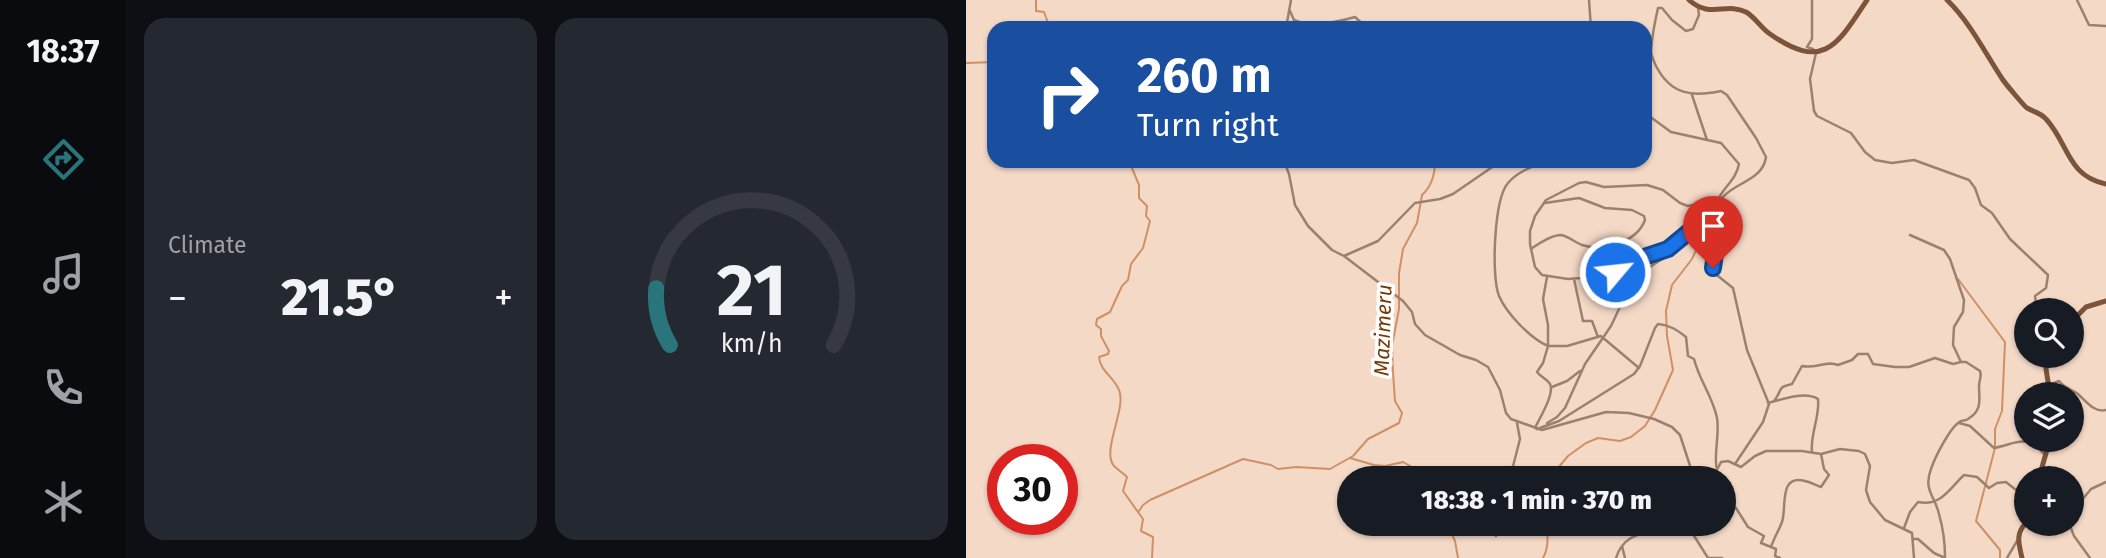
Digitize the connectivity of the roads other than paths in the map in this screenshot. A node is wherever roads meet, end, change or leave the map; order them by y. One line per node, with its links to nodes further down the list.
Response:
1 (1291, 0): 9 (street)
2 (1589, 0): 14 (street)
3 (1689, 0): 8 (main road)
4 (1812, 0): 17 (street)
5 (1867, 0): 17 (main road)
6 (1947, 0): 25 (main road)
7 (2077, 0): 15 (street)
8 (1698, 8): 16 (street); 17 (main road)
9 (1290, 11): 10 (street); 11 (street)
10 (1288, 21)
11 (1296, 21)
12 (1341, 21): 13 (street)
13 (1359, 21)
14 (1590, 21)
15 (2106, 26)
16 (1652, 46)
17 (1817, 52): 36 (street)
18 (1652, 54): 19 (street)
19 (1692, 95): 21 (street); 28 (street)
20 (1652, 118): 21 (street)
21 (1707, 139): 26 (street)
22 (1287, 168): 33 (street)
23 (1491, 168): 33 (street)
24 (1529, 168): 40 (street)
25 (2106, 184)
26 (1717, 200): 27 (street); 28 (street)
27 (1543, 203): 32 (street); 32 (street)
28 (1716, 210): 29 (street)
29 (1715, 222): 31 (street); 46 (street)
30 (1910, 235): 41 (street)
31 (1682, 238): 35 (street); 39 (street)
32 (1531, 249): 34 (street)
33 (1345, 256): 49 (street)
34 (1547, 277): 35 (street); 40 (street)
35 (1574, 279): 39 (street)
36 (2035, 298)
37 (2106, 301): 38 (main road)
38 (2084, 309)
39 (1602, 336): 40 (street); 42 (street); 43 (street)
40 (1548, 346): 44 (street)
41 (1961, 362): 45 (street); 50 (street)
42 (1639, 368): 51 (street); 59 (street)
43 (1583, 369): 44 (street); 51 (street)
44 (1551, 387): 51 (street)
45 (1774, 401): 46 (street); 52 (street)
46 (1768, 403): 56 (street)
47 (2084, 403): 48 (street)
48 (2106, 410)
49 (1517, 423): 51 (street); 57 (street)
50 (1959, 423): 55 (street); 65 (street)
51 (1536, 428): 58 (street)
52 (1812, 452): 54 (street); 56 (street)
53 (2047, 452): 55 (main road)
54 (1821, 454): 67 (street); 74 (street)
55 (2046, 456): 61 (main road)
56 (1735, 464): 60 (street)
57 (1513, 466)
58 (1690, 466)
59 (1716, 466)
60 (1718, 466)
61 (2043, 466)
62 (2106, 482): 64 (street)
63 (2014, 488): 65 (street)
64 (2084, 497)
65 (1935, 502): 67 (street); 75 (street)
66 (1736, 508): 74 (street)
67 (1904, 528): 72 (street)
68 (1633, 536): 73 (street)
69 (1695, 536): 78 (street)
70 (2074, 536): 84 (street)
71 (2018, 537): 82 (street); 83 (main road)
72 (1913, 539): 75 (street); 81 (street)
73 (1622, 546): 76 (street); 77 (street)
74 (1771, 547): 80 (street)
75 (1945, 557)
76 (1616, 558)
77 (1625, 558)
78 (1709, 558): 79 (street)
79 (1722, 558)
80 (1780, 558)
81 (1914, 558)
82 (2007, 558)
83 (2022, 558)
84 (2090, 558)

